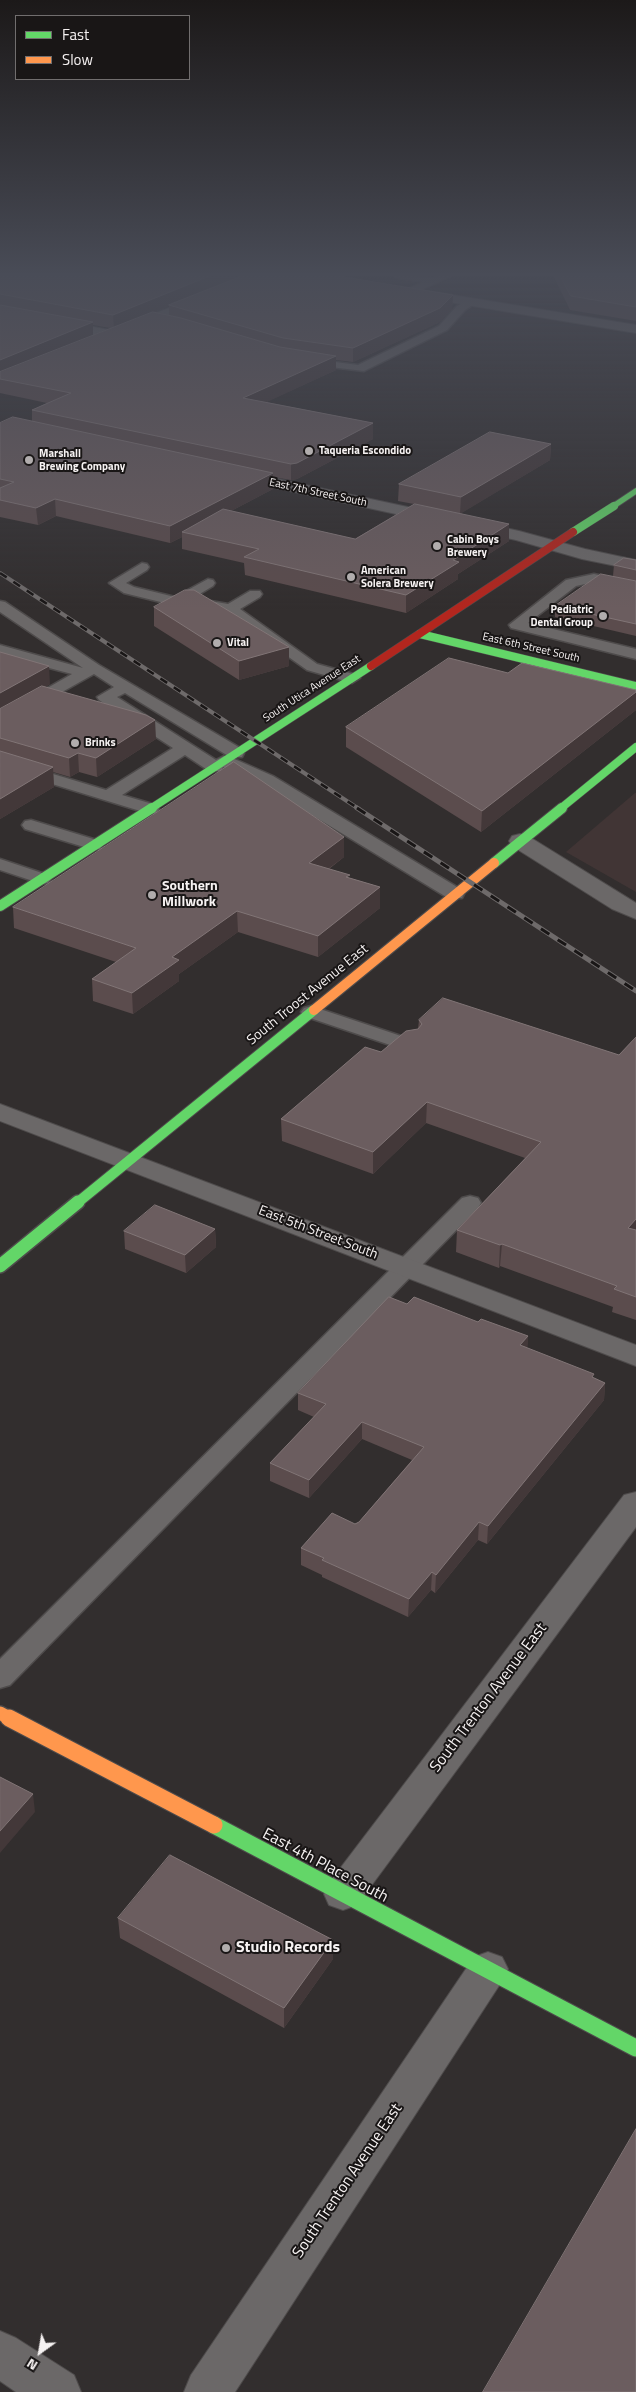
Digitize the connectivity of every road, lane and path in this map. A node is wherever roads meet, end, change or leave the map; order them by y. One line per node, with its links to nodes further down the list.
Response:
1 (224, 472): 3 (street, East 7th Street South)
2 (636, 491): 3 (street, South Utica Avenue East)
3 (553, 545): 4 (street, East 7th Street South); 12 (street, South Utica Avenue East)
4 (636, 565)
5 (142, 567): 9 (lane)
6 (208, 583): 9 (lane)
7 (636, 587): 14 (lane)
8 (255, 594): 11 (lane)
9 (177, 602): 11 (lane)
10 (0, 605): 15 (lane)
11 (230, 609): 16 (lane)
12 (420, 634): 16 (street, South Utica Avenue East); 17 (street, East 6th Street South)
13 (0, 650): 15 (lane)
14 (636, 654)
15 (90, 670): 18 (lane); 19 (lane)
16 (352, 678): 22 (street, South Utica Avenue East)
17 (636, 686)
18 (126, 687): 20 (lane); 22 (lane)
19 (0, 722)
20 (186, 747): 22 (lane); 24 (lane)
21 (636, 747): 27 (street, South Troost Avenue East)
22 (225, 760): 25 (street, South Utica Avenue East); 31 (lane)
23 (0, 763): 24 (lane)
24 (108, 796): 25 (lane)
25 (150, 809): 28 (street, South Utica Avenue East)
26 (31, 825): 28 (lane)
27 (520, 841): 31 (street, South Troost Avenue East); 33 (street)
28 (94, 845): 30 (street, South Utica Avenue East)
29 (0, 864): 30 (lane)
30 (42, 879): 32 (street, South Utica Avenue East)
31 (455, 894): 34 (street, South Troost Avenue East)
32 (0, 906)
33 (636, 912)
34 (311, 1012): 35 (lane); 37 (street, South Troost Avenue East)
35 (409, 1045)
36 (0, 1112): 37 (street, East 5th Street South)
37 (129, 1160): 39 (street, South Troost Avenue East); 40 (street, East 5th Street South)
38 (470, 1203): 40 (lane)
39 (0, 1266)
40 (408, 1267): 41 (street, East 5th Street South); 43 (lane)
41 (636, 1356)
42 (636, 1503): 45 (street, South Trenton Avenue East)
43 (0, 1677)
44 (0, 1712): 45 (street, East 4th Place South)
45 (343, 1894): 46 (street, East 4th Place South)
46 (488, 1969): 47 (street, East 4th Place South); 50 (street, South Trenton Avenue East)
47 (636, 2048)
48 (0, 2354): 49 (street)
49 (57, 2392)
50 (208, 2392)

